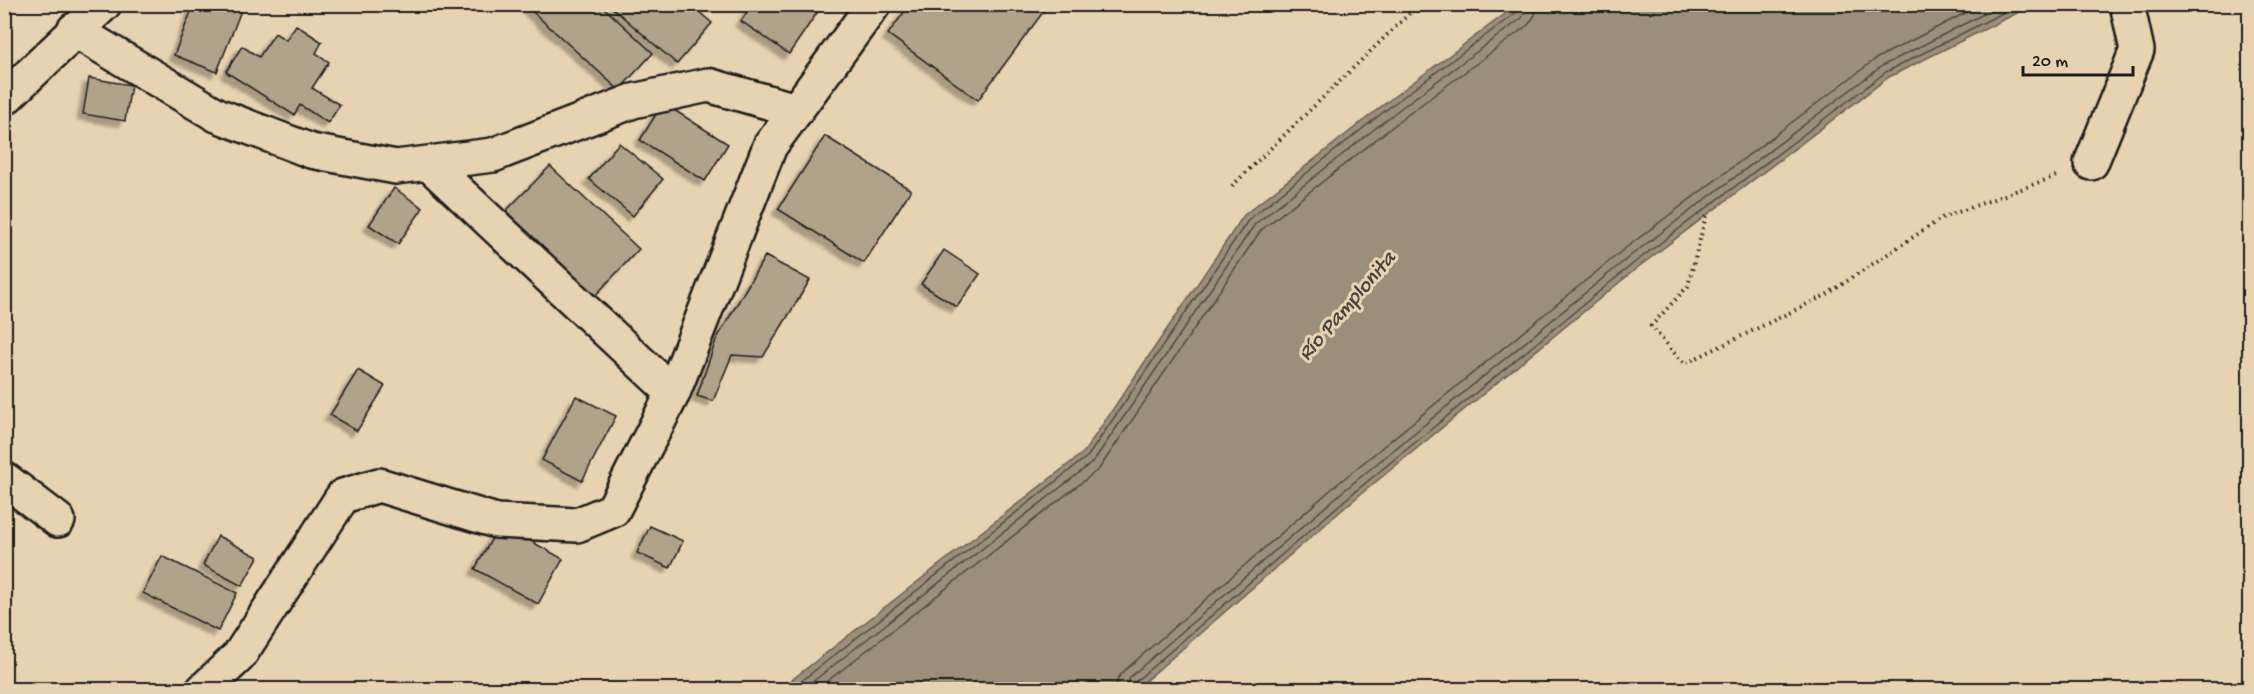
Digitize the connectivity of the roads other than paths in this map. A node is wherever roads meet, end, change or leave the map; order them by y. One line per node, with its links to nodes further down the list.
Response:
1 (104, 4): 4 (street)
2 (874, 4): 6 (street)
3 (2127, 4): 7 (street)
4 (74, 30): 5 (street); 8 (street)
5 (4, 99)
6 (796, 110): 8 (street); 9 (street)
7 (2091, 163)
8 (430, 165): 9 (street)
9 (673, 393): 12 (street)
10 (4, 479): 11 (street)
11 (58, 520)
12 (203, 690)

